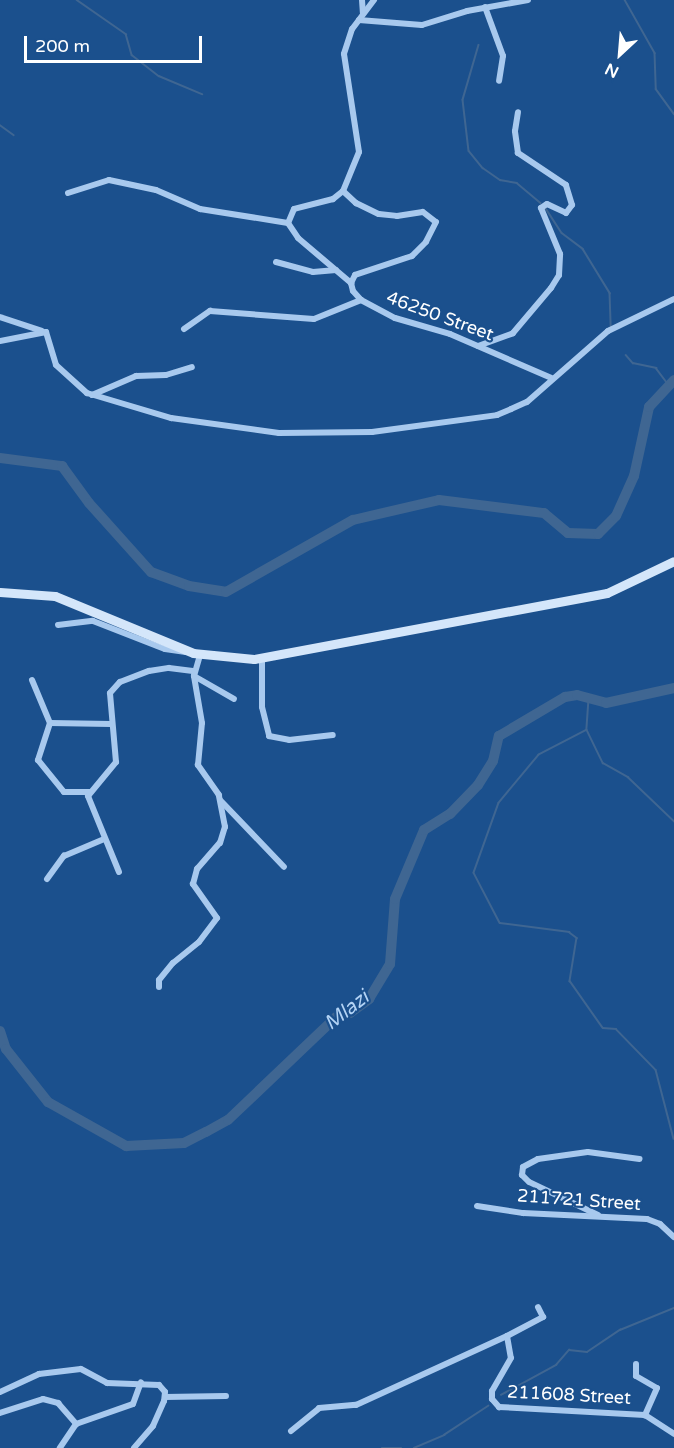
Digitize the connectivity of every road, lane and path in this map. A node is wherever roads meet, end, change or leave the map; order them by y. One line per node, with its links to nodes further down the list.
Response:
1 (362, 0): 5 (street)
2 (374, 0): 5 (street)
3 (528, 0): 4 (street)
4 (485, 7): 5 (street); 6 (street)
5 (361, 17): 8 (street)
6 (499, 81)
7 (518, 112): 20 (street)
8 (343, 191): 10 (street); 13 (street, 46250 Street)
9 (68, 193): 10 (street)
10 (288, 223): 12 (street)
11 (276, 262): 12 (street)
12 (336, 270): 13 (street)
13 (351, 283): 15 (street, 46250 Street)
14 (674, 299): 22 (street)
15 (361, 300): 17 (street); 20 (street, 46250 Street)
16 (0, 317): 18 (street)
17 (184, 329)
18 (42, 331): 19 (street); 23 (street)
19 (0, 341)
20 (478, 346): 22 (street, 46250 Street)
21 (192, 367): 23 (street)
22 (551, 378): 23 (street)
23 (92, 395)
24 (674, 561): 28 (street)
25 (0, 592): 27 (street)
26 (58, 625): 27 (street)
27 (196, 654): 28 (street); 29 (street)
28 (262, 658): 34 (street)
29 (196, 670): 31 (street); 33 (street); 36 (street)
30 (32, 680): 32 (street)
31 (234, 699)
32 (50, 723): 33 (street); 35 (street)
33 (111, 724): 35 (street)
34 (333, 735)
35 (90, 792): 37 (street)
36 (221, 801): 38 (street); 41 (street)
37 (104, 839): 39 (street); 40 (street)
38 (284, 867)
39 (119, 872)
40 (47, 879)
41 (159, 987)
42 (639, 1159): 44 (street)
43 (477, 1206): 44 (street, 211721 Street)
44 (598, 1215): 45 (street, 211721 Street)
45 (674, 1237)
46 (538, 1308): 47 (street)
47 (507, 1336): 54 (street, 211608 Street); 56 (street)
48 (636, 1364): 54 (street)
49 (141, 1382): 50 (street); 52 (street); 55 (street)
50 (0, 1392)
51 (226, 1396): 52 (street)
52 (165, 1397): 59 (street)
53 (0, 1413): 55 (street)
54 (645, 1415): 57 (street, 211608 Street)
55 (76, 1425): 58 (street)
56 (291, 1431)
57 (674, 1434)
58 (60, 1448)
59 (134, 1448)

